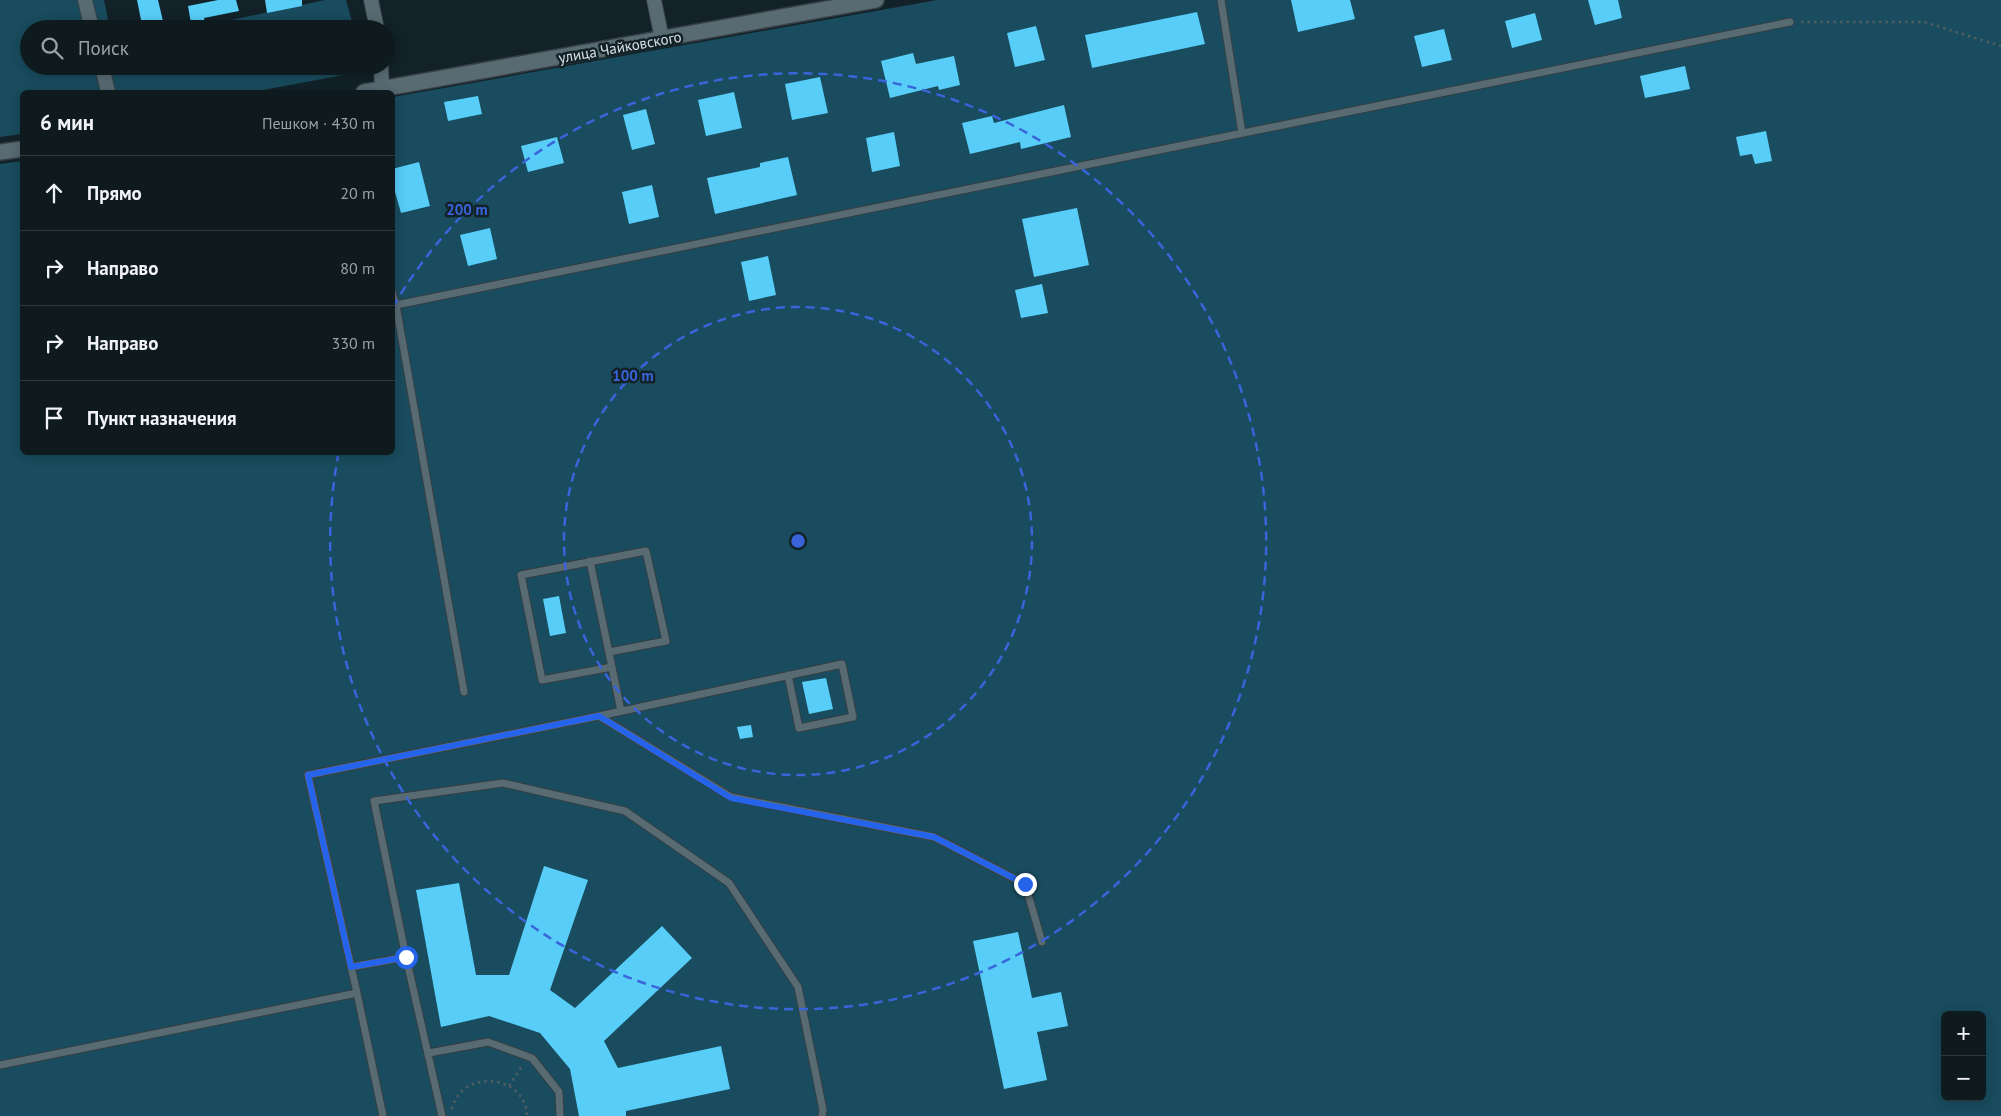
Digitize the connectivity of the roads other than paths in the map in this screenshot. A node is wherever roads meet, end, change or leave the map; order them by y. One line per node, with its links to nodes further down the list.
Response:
1 (85, 0): 6 (street)
2 (371, 0): 7 (street)
3 (654, 0): 9 (street)
4 (876, 0): 9 (street, улица Чайковского)
5 (1222, 0): 15 (lane)
6 (90, 20)
7 (375, 20)
8 (1790, 22): 15 (lane)
9 (662, 39): 12 (street, улица Чайковского)
10 (104, 75): 13 (street)
11 (381, 75): 12 (street)
12 (382, 89): 14 (street, улица Чайковского)
13 (108, 90)
14 (376, 90)
15 (1242, 133): 19 (lane)
16 (20, 149): 17 (street)
17 (0, 152)
18 (395, 302): 19 (lane)
19 (396, 305): 24 (lane)
20 (590, 561): 21 (lane); 21 (lane); 22 (lane)
21 (609, 652): 22 (lane)
22 (612, 667): 25 (lane)
23 (788, 676): 23 (lane); 25 (lane)
24 (464, 692)
25 (621, 711): 26 (lane)
26 (599, 716): 27 (lane); 29 (lane)
27 (1042, 942)
28 (406, 957): 29 (lane); 31 (lane); 36 (lane)
29 (351, 967): 30 (lane)
30 (357, 993): 32 (lane); 33 (lane)
31 (428, 1054): 34 (lane); 35 (lane)
32 (0, 1065)
33 (383, 1116)
34 (442, 1116)
35 (560, 1116)
36 (822, 1116)

